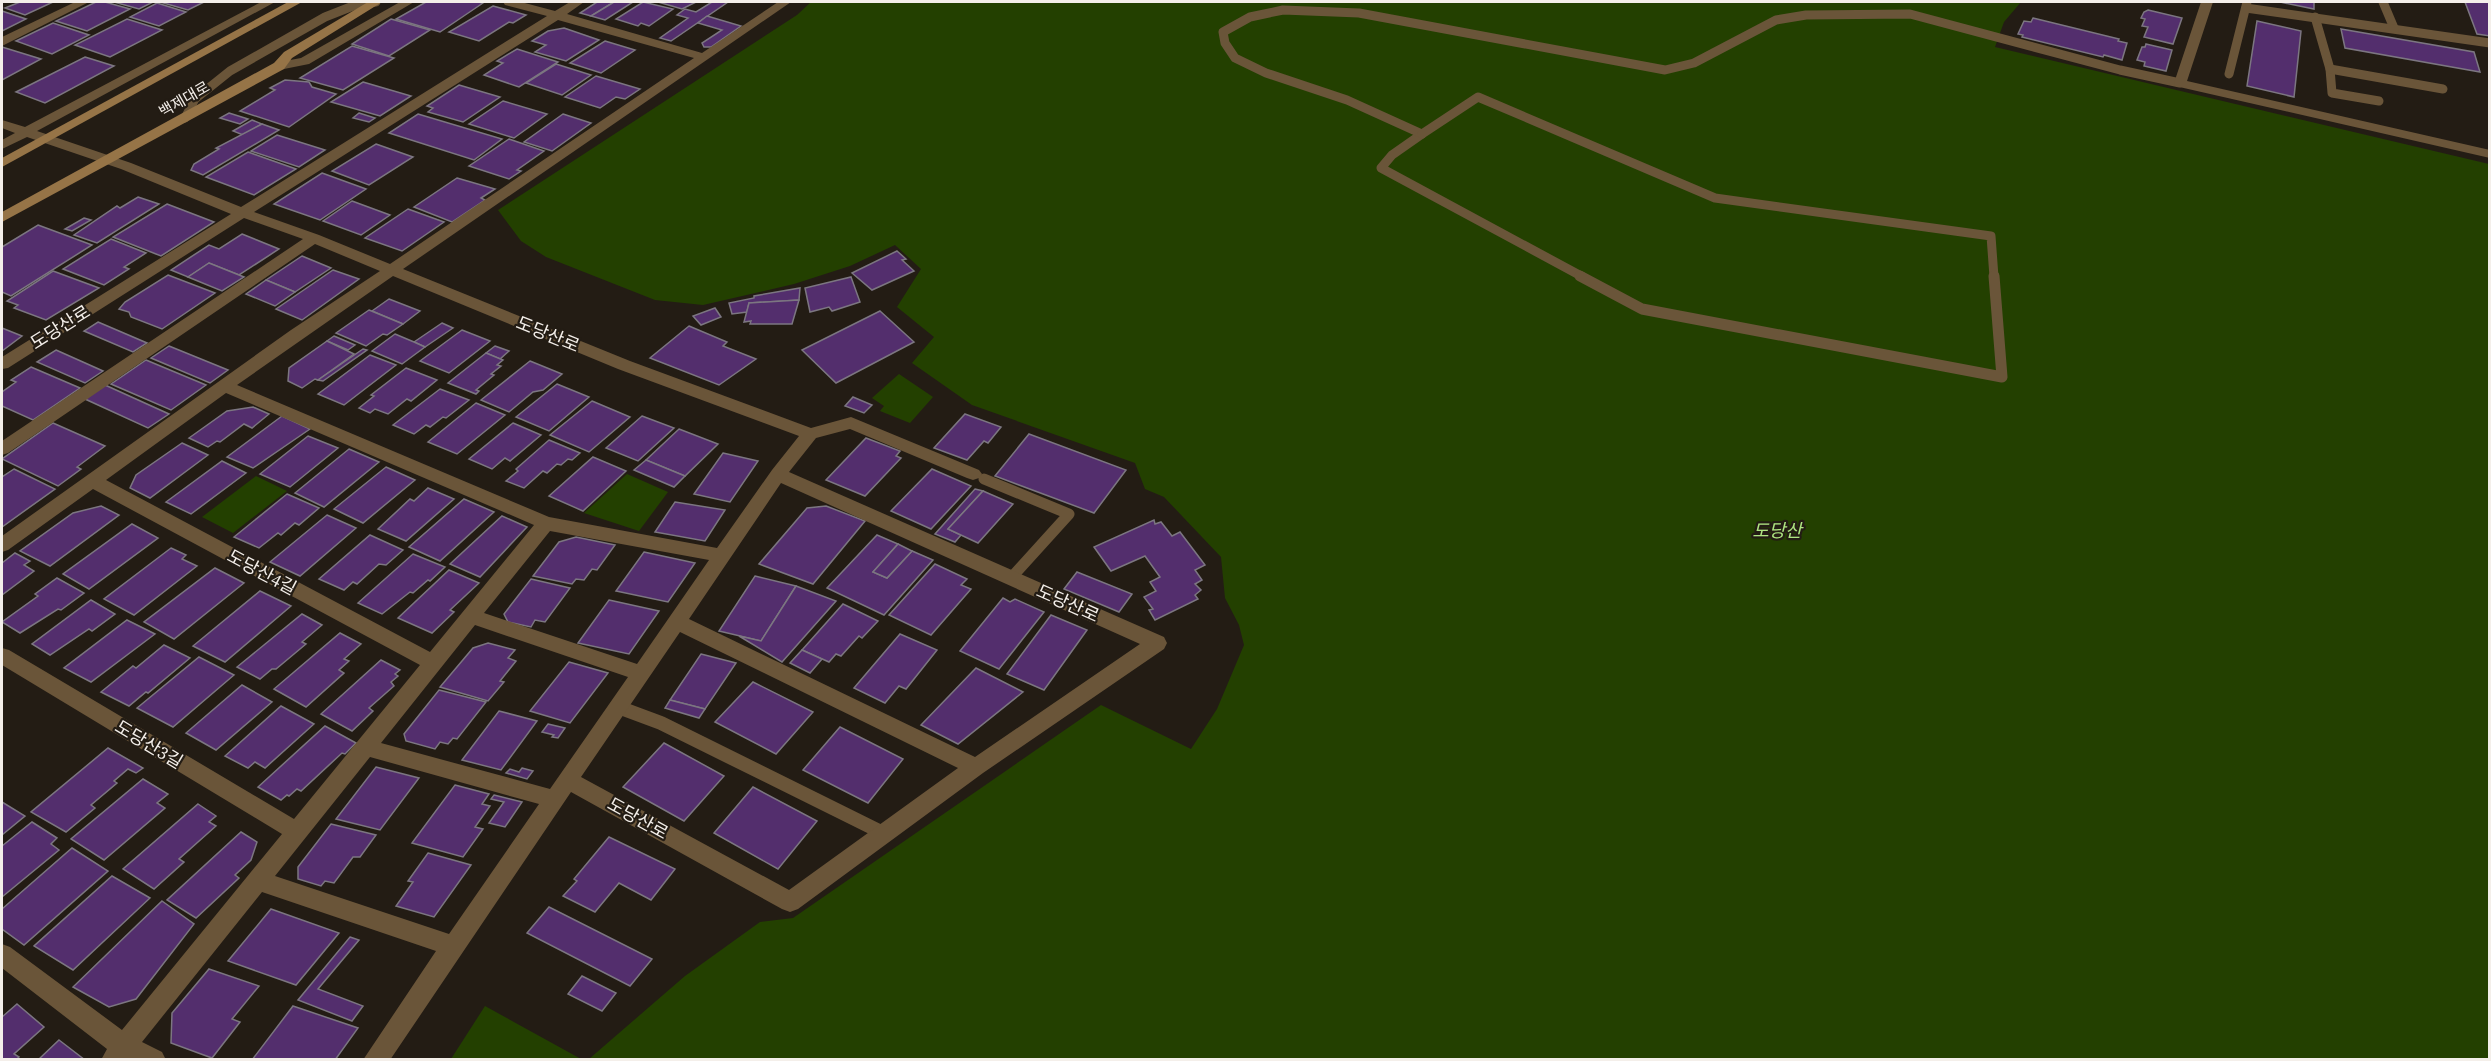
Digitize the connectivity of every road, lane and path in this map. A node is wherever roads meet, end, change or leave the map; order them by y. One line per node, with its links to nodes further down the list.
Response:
1 (83, 2): 16 (street)
2 (269, 2): 27 (street)
3 (296, 2): 29 (street, 백제대로)
4 (376, 2): 19 (street, 백제대로); 25 (lane)
5 (408, 2): 19 (street)
6 (509, 2): 13 (street)
7 (578, 2): 13 (street)
8 (759, 2): 11 (street)
9 (2207, 2): 22 (street)
10 (2383, 2): 15 (lane)
11 (781, 4): 18 (street)
12 (2247, 5): 14 (lane); 21 (lane)
13 (557, 15): 18 (street); 34 (street)
14 (2315, 17): 15 (lane); 20 (lane)
15 (2394, 28): 17 (lane)
16 (2, 42)
17 (2490, 44)
18 (703, 57): 37 (street)
19 (279, 66): 25 (street, 백제대로)
20 (2331, 69): 23 (lane); 24 (lane)
21 (2229, 74)
22 (2180, 83): 28 (lane); 31 (street)
23 (2443, 89)
24 (2379, 101)
25 (185, 118): 32 (street, 백제대로)
26 (2, 124): 27 (street, 도당산로)
27 (25, 133): 29 (street, 도당산로); 30 (street)
28 (1422, 134): 28 (lane)
29 (46, 140): 32 (street, 도당산로); 33 (street, 백제대로)
30 (2, 145)
31 (2490, 154)
32 (108, 160): 34 (street, 도당산로); 35 (street, 백제대로)
33 (2, 163)
34 (240, 212): 36 (street, 도당산로); 38 (street, 도당산로)
35 (2, 218)
36 (314, 238): 37 (street, 도당산로); 41 (street)
37 (390, 270): 39 (street); 40 (street, 도당산로)
38 (2, 364)
39 (225, 386): 44 (street); 45 (street)
40 (810, 434): 42 (street); 43 (street)
41 (2, 449)
42 (778, 474): 47 (street); 48 (street, 도당산로)
43 (978, 476): 48 (lane)
44 (92, 480): 46 (street); 52 (street, 도당산4길)
45 (546, 523): 47 (street); 49 (street)
46 (2, 545)
47 (722, 556): 50 (street)
48 (1011, 578): 56 (street, 도당산로)
49 (471, 616): 52 (street); 53 (street)
50 (676, 622): 53 (street); 56 (street)
51 (2, 656): 59 (street, 도당산3길)
52 (433, 663): 55 (street)
53 (641, 673): 54 (street)
54 (618, 707): 57 (street); 60 (lane)
55 (365, 747): 58 (street); 59 (street)
56 (976, 767): 60 (street, 도당산로)
57 (568, 780): 58 (street); 60 (street, 도당산로)
58 (554, 799): 62 (street)
59 (297, 832): 61 (street)
60 (885, 834)
61 (257, 880): 62 (street); 64 (street)
62 (453, 946): 66 (street)
63 (2, 955): 64 (street)
64 (118, 1053): 65 (street)
65 (154, 1059)
66 (375, 1059)

